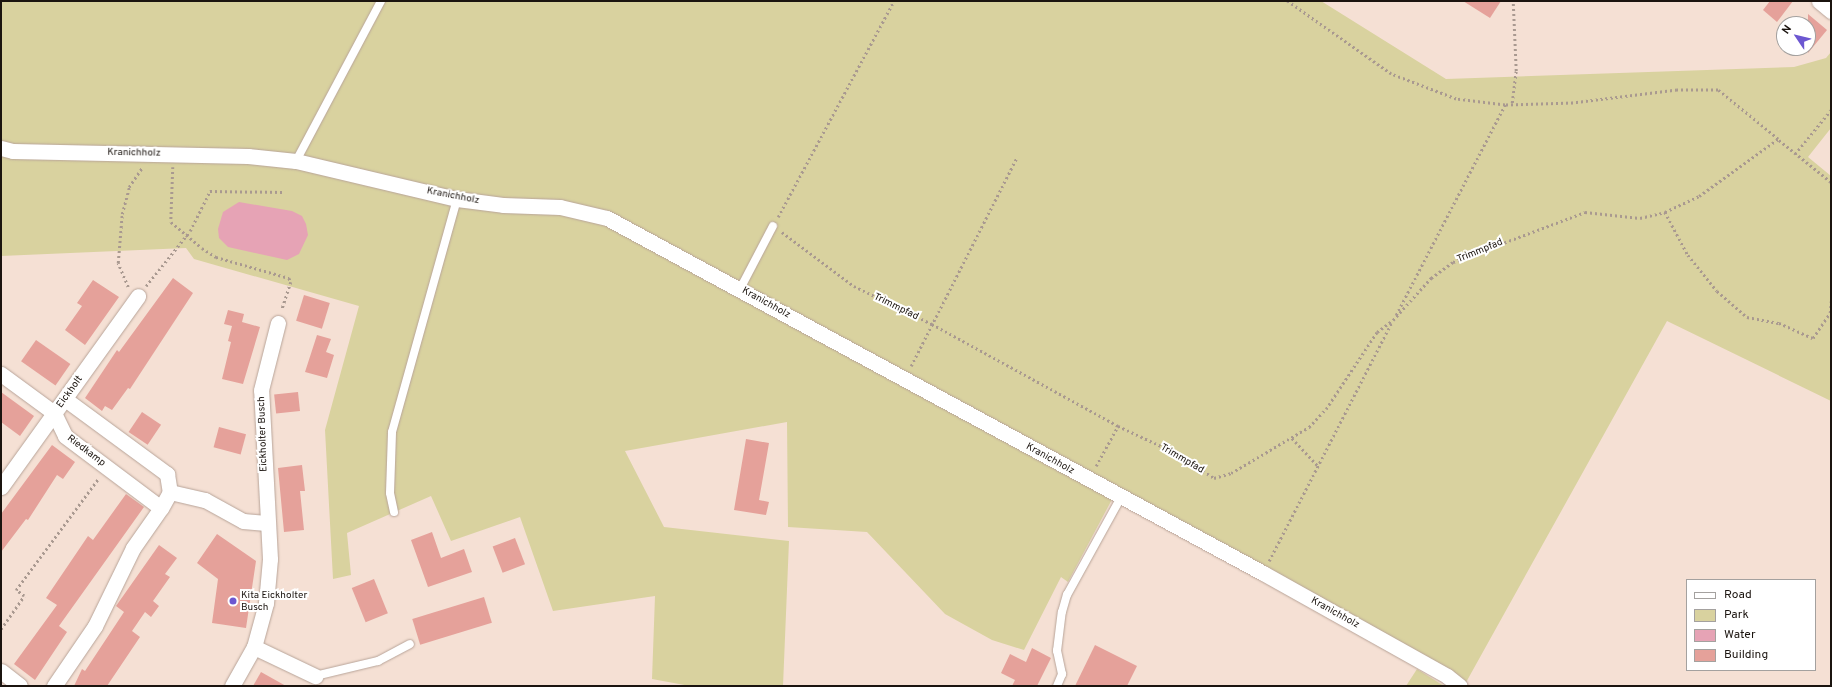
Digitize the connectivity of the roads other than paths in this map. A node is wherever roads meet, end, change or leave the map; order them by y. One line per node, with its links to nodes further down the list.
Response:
1 (381, 1): 5 (lane)
2 (1819, 1): 3 (street)
3 (1831, 11)
4 (1, 148): 5 (street, Kranichholz)
5 (296, 162): 6 (street, Kranichholz)
6 (457, 199): 8 (street, Kranichholz); 18 (lane)
7 (773, 226): 8 (lane)
8 (740, 289): 16 (street, Kranichholz)
9 (138, 296): 12 (street, Eickholt)
10 (278, 324): 19 (street, Eickholter Busch)
11 (1, 374): 13 (street, Riedkamp)
12 (65, 399): 13 (street, Eickholt); 15 (street)
13 (54, 413): 14 (street, Eickholt); 17 (street, Riedkamp)
14 (1, 487)
15 (170, 492): 17 (street); 19 (street)
16 (1121, 497): 27 (lane); 28 (street, Kranichholz)
17 (161, 508): 25 (street)
18 (394, 512)
19 (266, 523): 21 (street, Eickholter Busch)
20 (410, 644): 23 (lane)
21 (254, 647): 23 (street); 26 (street, Eickholter Busch)
22 (1, 671): 24 (street)
23 (315, 676)
24 (20, 686)
25 (54, 686)
26 (232, 686)
27 (1057, 686)
28 (1460, 686)

